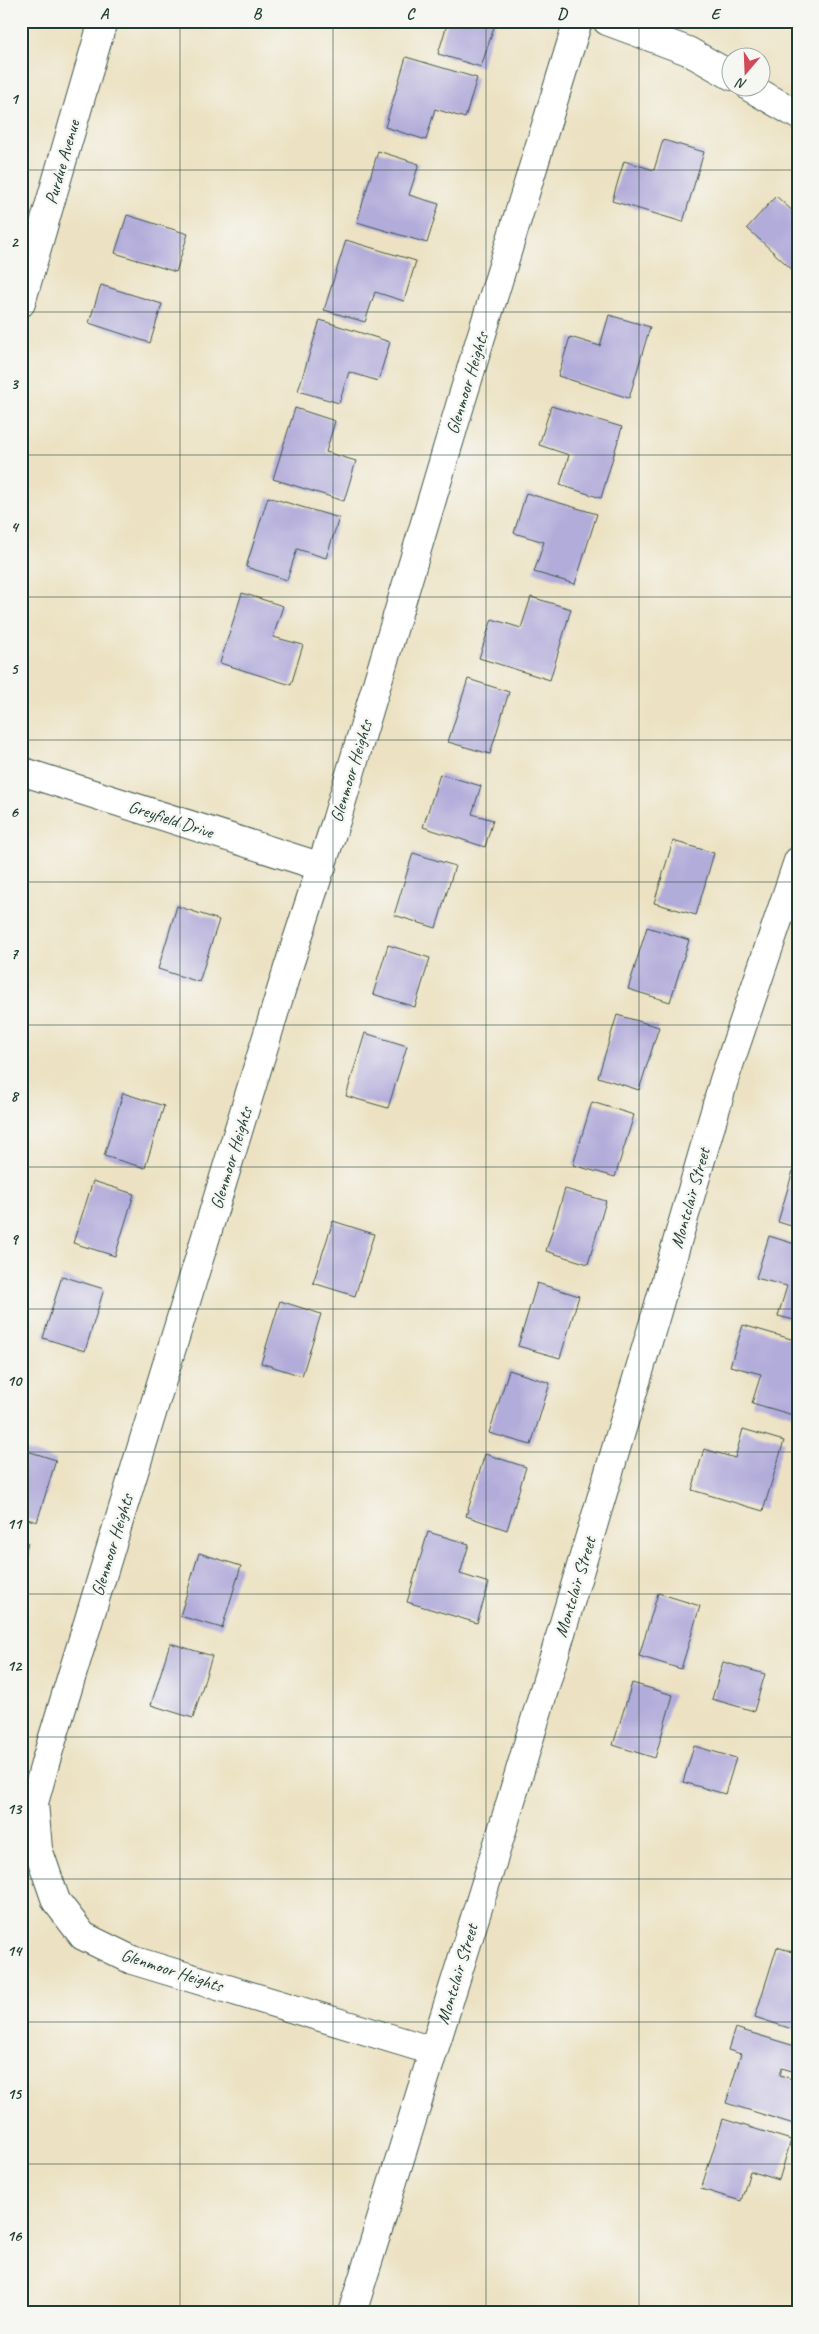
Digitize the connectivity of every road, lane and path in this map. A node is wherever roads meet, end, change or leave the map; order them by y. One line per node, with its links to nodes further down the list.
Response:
1 (103, 21): 7 (street, Purdue Avenue)
2 (578, 21): 10 (street, Glenmoor Heights)
3 (607, 21): 4 (street)
4 (722, 70)
5 (768, 98): 6 (street)
6 (798, 115)
7 (21, 303)
8 (21, 771): 10 (street, Greyfield Drive)
9 (798, 861): 11 (street, Montclair Street)
10 (322, 867): 11 (street, Glenmoor Heights)
11 (433, 2051): 12 (street, Montclair Street)
12 (352, 2313)

